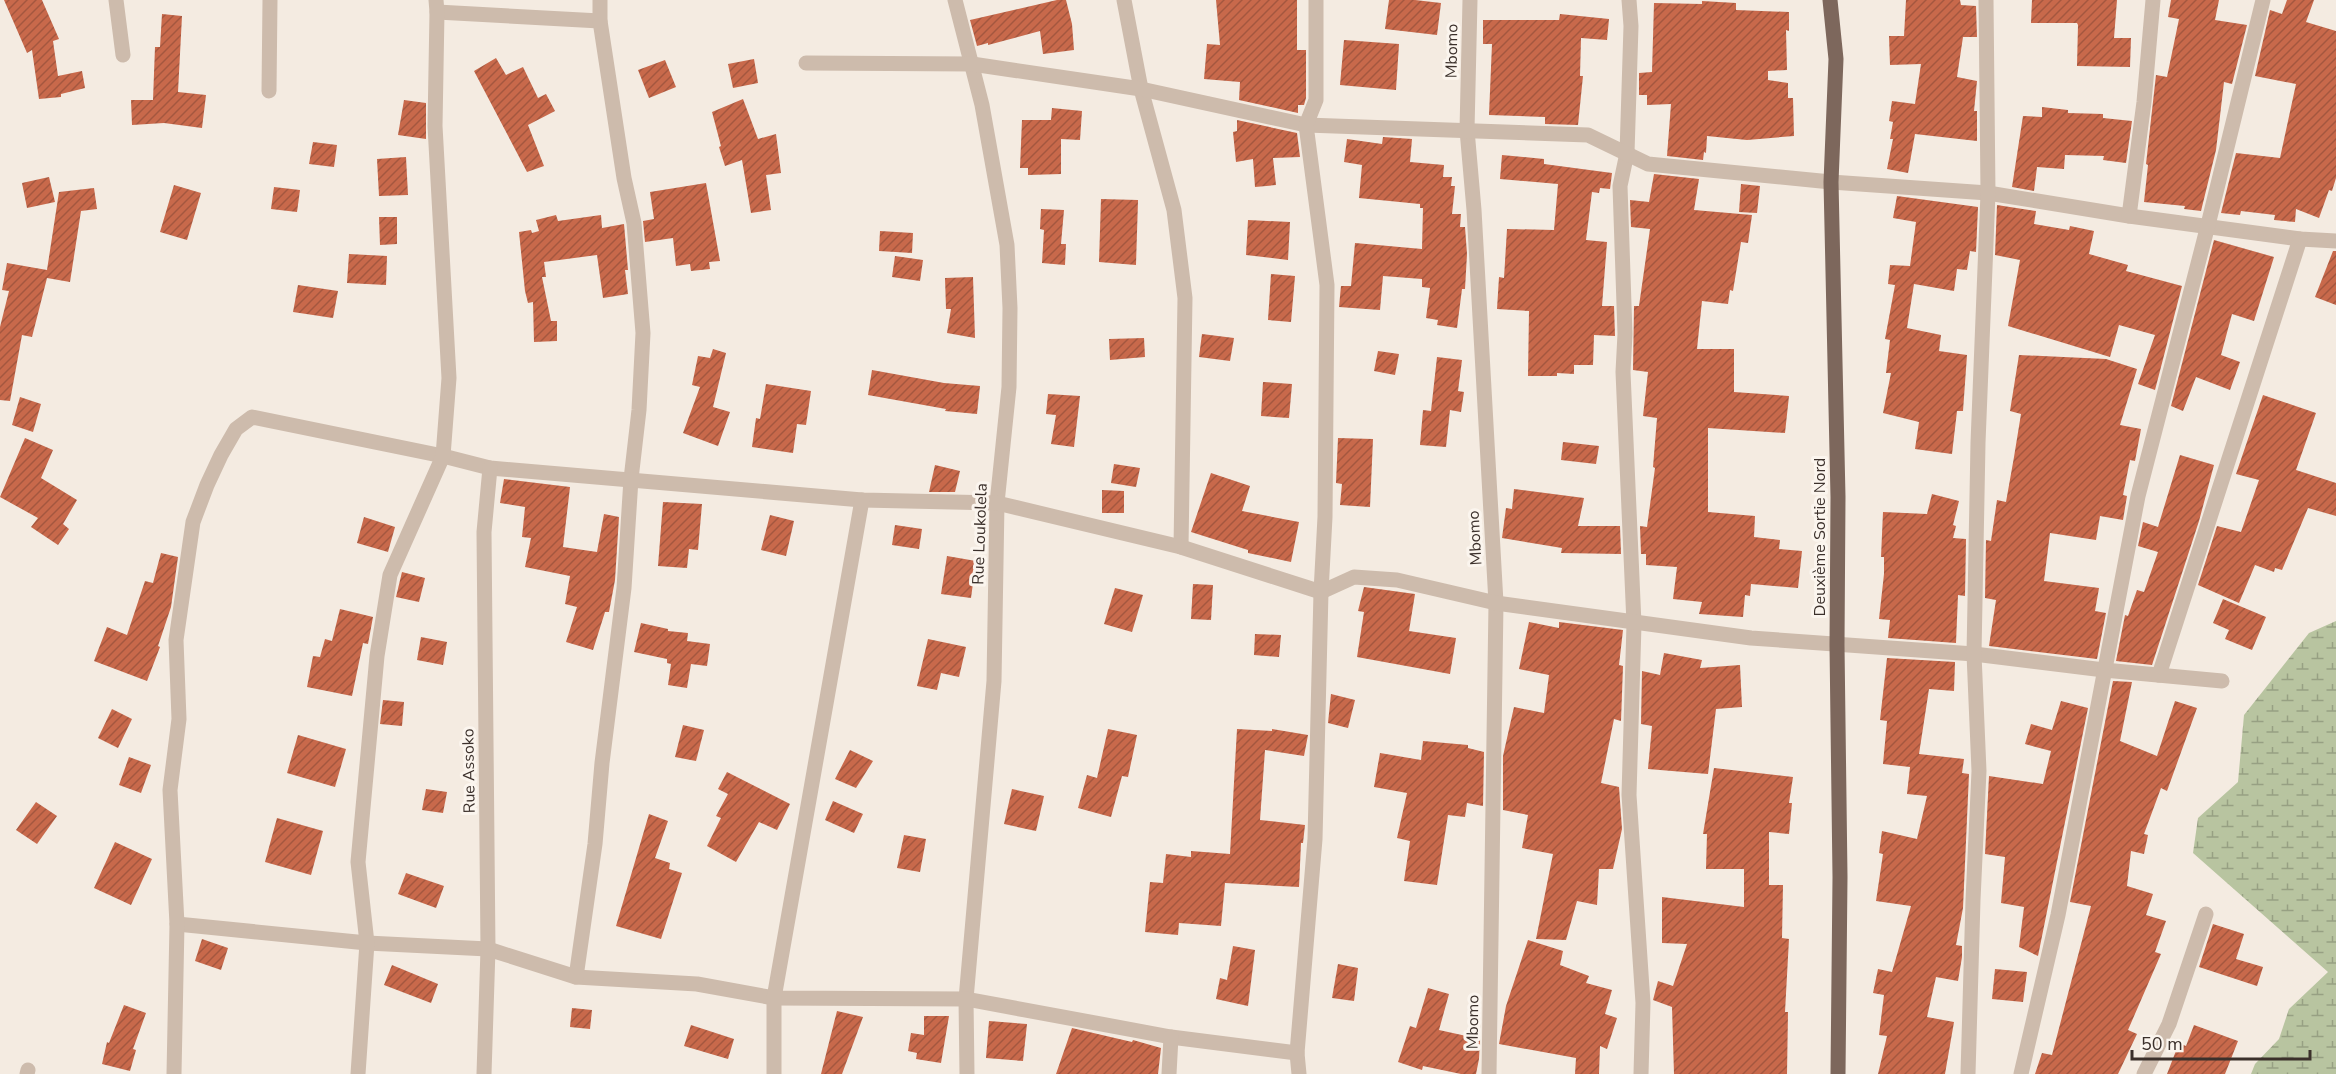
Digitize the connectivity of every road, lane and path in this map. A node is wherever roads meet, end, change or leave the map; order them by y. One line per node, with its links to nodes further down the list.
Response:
1 (116, 0): 15 (street)
2 (270, 0): 19 (street)
3 (600, 0): 14 (street)
4 (955, 0): 17 (street, Rue Loukolela)
5 (1124, 0): 18 (street)
6 (1316, 0): 20 (street)
7 (1470, 0): 21 (street, Mbomo)
8 (1629, 0): 22 (street)
9 (1830, 0): 23 (main road, Deuxième Sortie Nord)
10 (1986, 0): 24 (street)
11 (2153, 0): 25 (street)
12 (2263, 0): 26 (street)
13 (436, 6): 14 (street); 29 (street)
14 (600, 21): 31 (street)
15 (123, 56)
16 (806, 63): 17 (street)
17 (972, 64): 18 (street); 33 (street, Rue Loukolela)
18 (1141, 89): 20 (street); 34 (street)
19 (269, 91)
20 (1306, 125): 21 (street); 35 (street)
21 (1467, 130): 22 (street); 36 (street, Mbomo)
22 (1627, 153): 23 (street); 37 (street)
23 (1831, 182): 24 (street); 38 (main road, Deuxième Sortie Nord)
24 (1988, 193): 25 (street); 39 (street)
25 (2129, 216): 26 (street)
26 (2208, 225): 27 (street); 40 (street)
27 (2300, 239): 28 (street); 41 (street)
28 (2336, 241)
29 (443, 456): 30 (street); 44 (street); 45 (street)
30 (490, 468): 31 (street); 46 (street, Rue Assoko)
31 (631, 479): 32 (street); 47 (street)
32 (862, 500): 33 (street); 48 (street)
33 (997, 502): 34 (street); 49 (street, Rue Loukolela)
34 (1180, 547): 35 (street)
35 (1321, 592): 36 (street); 51 (street)
36 (1496, 603): 37 (street); 59 (street, Mbomo)
37 (1634, 624): 38 (street); 60 (street)
38 (1837, 645): 39 (street); 61 (main road, Deuxième Sortie Nord)
39 (1974, 654): 40 (street); 62 (street)
40 (2104, 670): 41 (street); 63 (street)
41 (2159, 675): 42 (street)
42 (2222, 681)
43 (2206, 914): 64 (street)
44 (177, 924): 45 (street); 52 (street)
45 (367, 943): 46 (street); 53 (street)
46 (488, 949): 47 (street); 54 (street, Rue Assoko)
47 (576, 977): 48 (street)
48 (774, 998): 49 (street); 55 (street)
49 (966, 999): 50 (street); 56 (street, Rue Loukolela)
50 (1171, 1037): 51 (street); 57 (street)
51 (1296, 1053): 58 (street)
52 (174, 1074)
53 (358, 1074)
54 (484, 1074)
55 (774, 1074)
56 (967, 1074)
57 (1169, 1074)
58 (1299, 1074)
59 (1489, 1074)
60 (1641, 1074)
61 (1838, 1074)
62 (1968, 1074)
63 (2021, 1074)
64 (2144, 1074)

